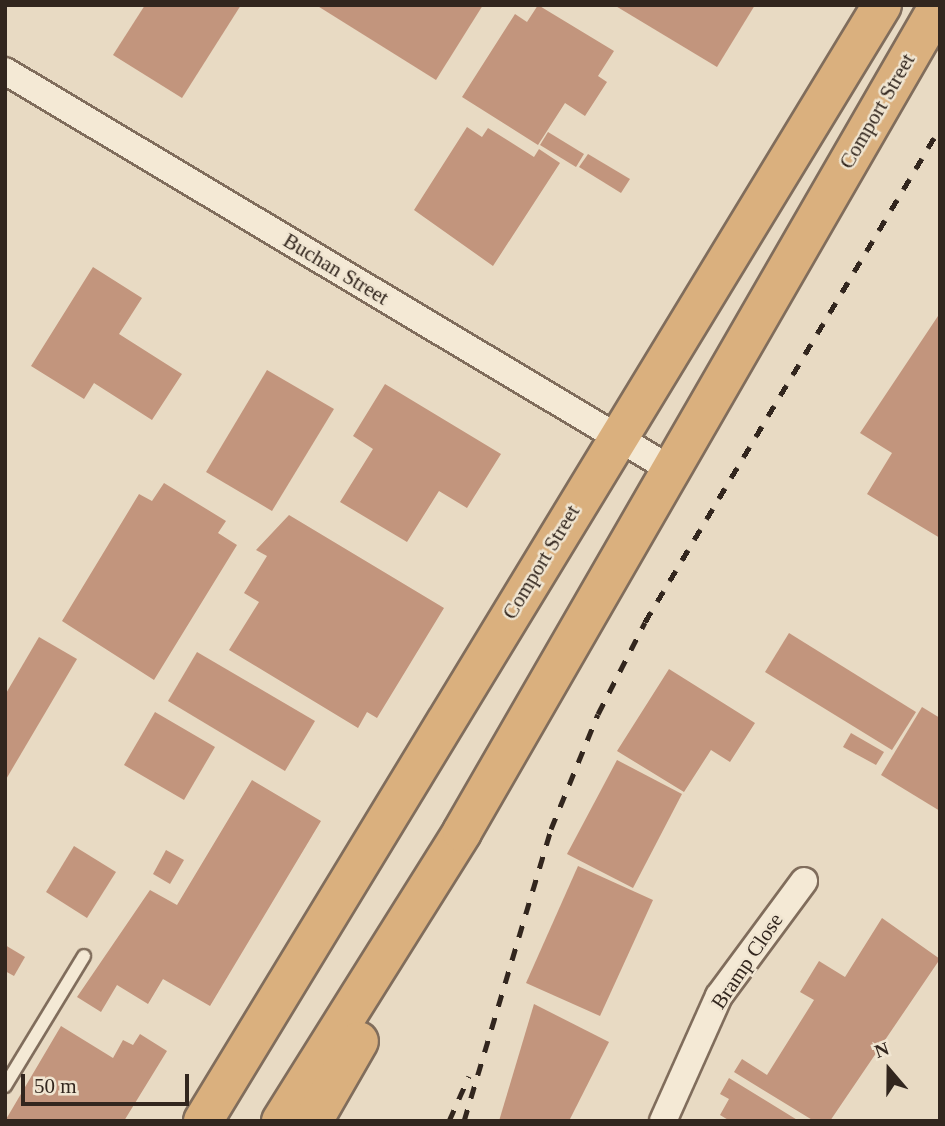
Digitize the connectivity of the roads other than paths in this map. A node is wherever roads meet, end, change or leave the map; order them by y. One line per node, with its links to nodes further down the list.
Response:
1 (882, 5): 4 (highway, Comport Street)
2 (939, 5): 5 (highway, Comport Street)
3 (5, 71): 4 (street, Buchan Street)
4 (617, 436): 5 (street, Buchan Street); 10 (highway, Comport Street)
5 (667, 467): 6 (highway, Comport Street)
6 (462, 832): 11 (highway, Comport Street); 12 (highway)
7 (804, 881): 13 (street, Bramp Close)
8 (84, 956): 9 (lane)
9 (5, 1086)
10 (203, 1121)
11 (281, 1121)
12 (313, 1121)
13 (663, 1121)

